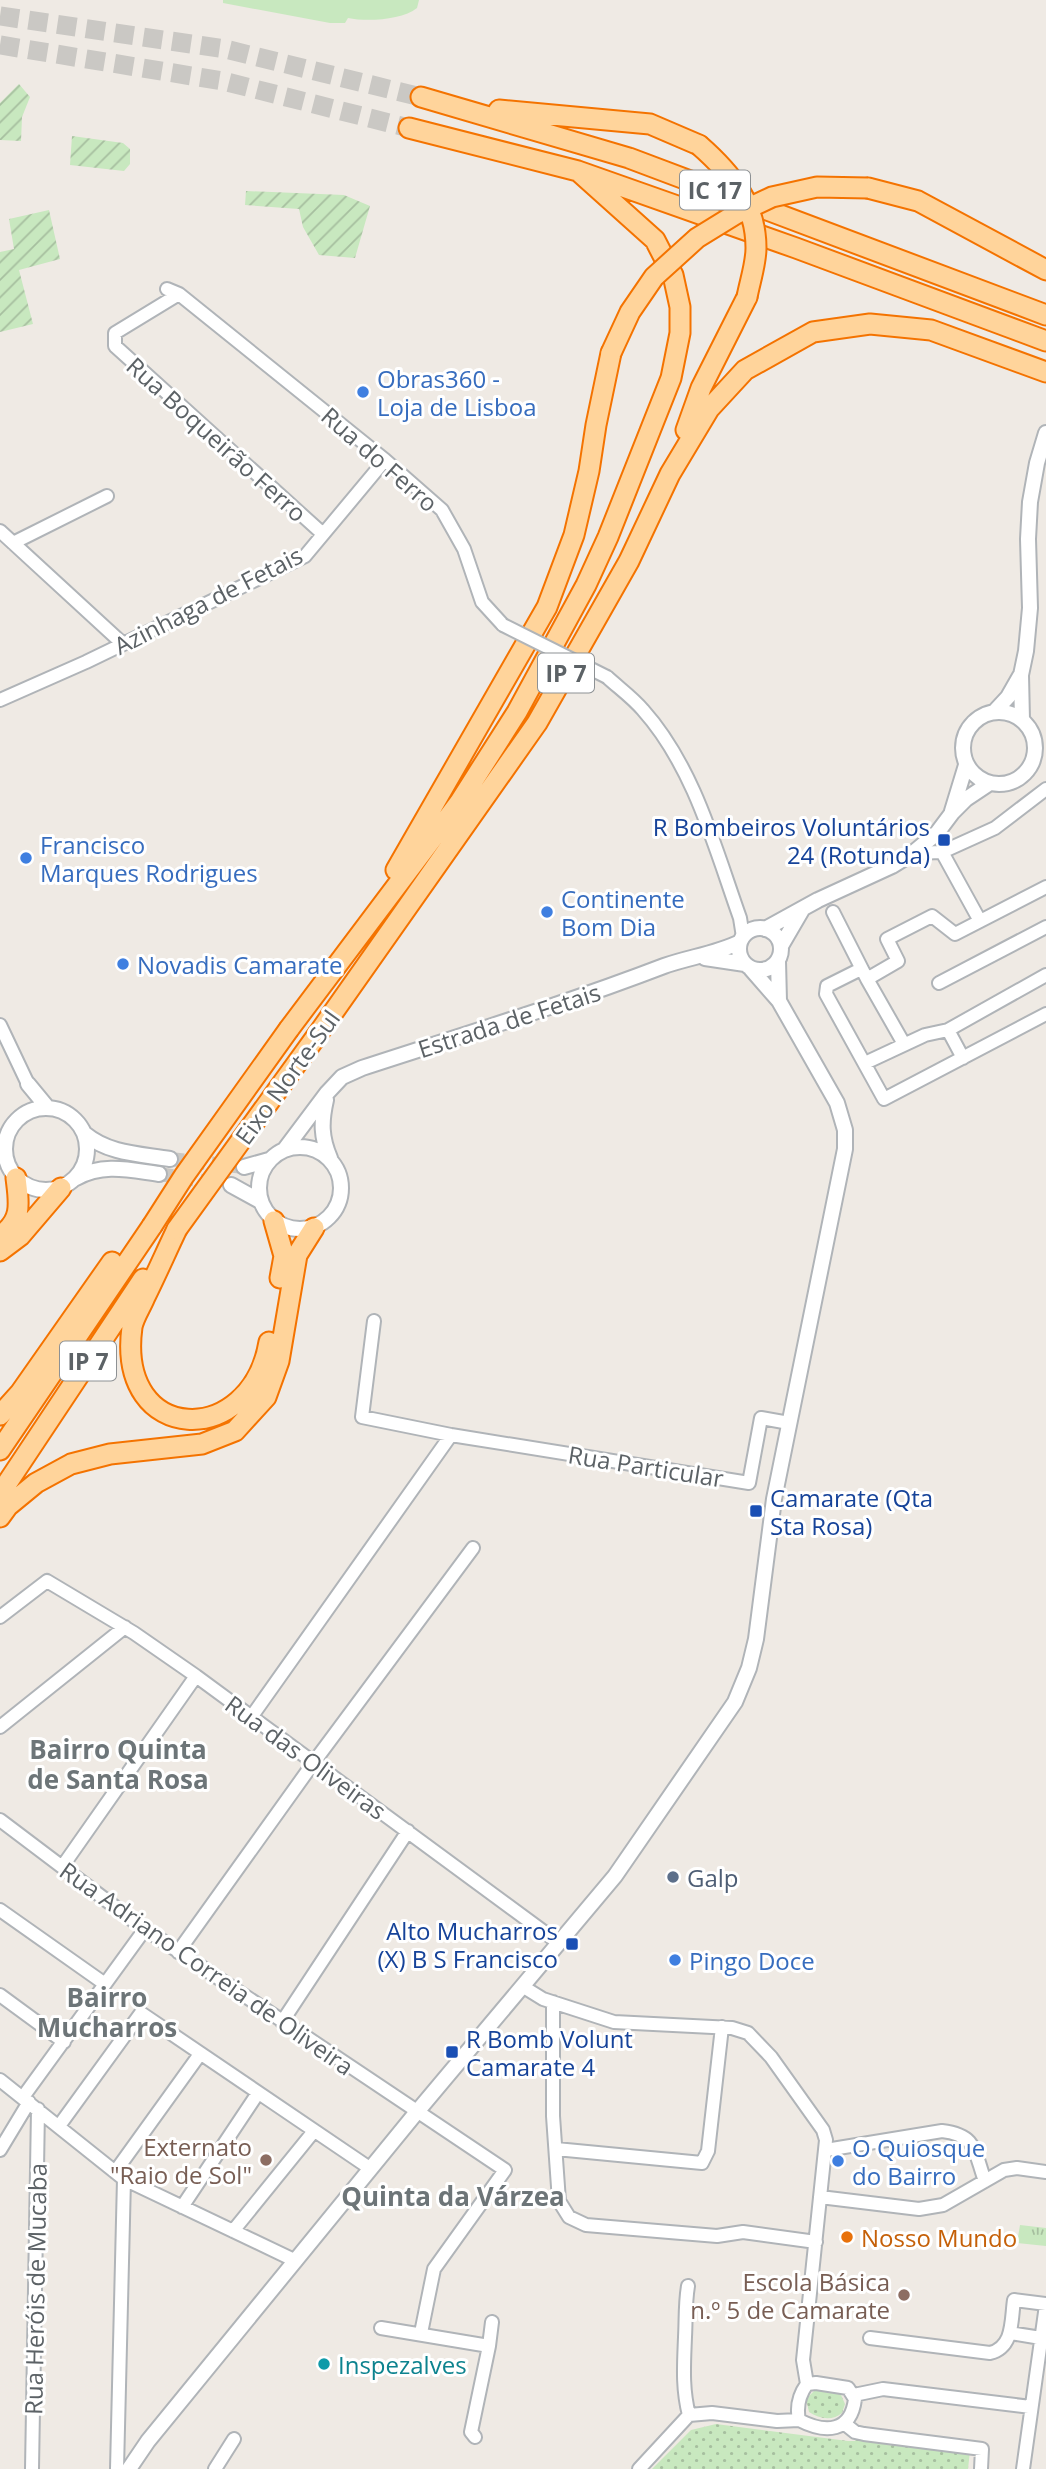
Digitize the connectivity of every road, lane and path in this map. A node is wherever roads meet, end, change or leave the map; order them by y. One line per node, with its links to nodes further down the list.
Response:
1 (421, 97): 2 (highway, IC 17)
2 (451, 106): 7 (highway, IC 17); 12 (highway, bridge)
3 (409, 128): 4 (highway, IC 17)
4 (578, 171): 8 (highway, IC 17); 36 (highway)
5 (1046, 270): 36 (highway, bridge)
6 (173, 291): 11 (street, Rua do Ferro); 15 (street, Rua Boqueirão Ferro)
7 (1046, 315)
8 (1046, 341)
9 (1046, 372): 12 (highway)
10 (1046, 433): 18 (street)
11 (385, 460): 15 (street, Azinhaga de Fetais); 37 (street, Rua do Ferro, bridge)
12 (670, 474): 70 (highway, Eixo Norte-Sul / IP 7, bridge)
13 (107, 496): 16 (street)
14 (0, 531): 16 (street)
15 (323, 534): 17 (street, Azinhaga de Fetais)
16 (13, 543): 17 (street)
17 (123, 644): 19 (street, Azinhaga de Fetais)
18 (1021, 675): 20 (street); 21 (street)
19 (0, 700)
20 (995, 711): 21 (street); 23 (street)
21 (1022, 720): 22 (street)
22 (1040, 740): 25 (street)
23 (966, 765): 26 (street); 28 (street)
24 (1046, 765): 25 (street)
25 (1027, 771): 26 (street)
26 (990, 783): 28 (street)
27 (1046, 789): 29 (street)
28 (951, 813): 30 (street, Estrada de Fetais)
29 (942, 852): 30 (street); 34 (street)
30 (913, 853): 32 (street, Estrada de Fetais)
31 (1046, 887): 34 (street)
32 (803, 908): 37 (street, Estrada de Fetais); 38 (street)
33 (833, 912): 41 (street)
34 (980, 921): 41 (street)
35 (1046, 927): 43 (street)
36 (360, 933): 68 (highway, Eixo Norte-Sul / IP 7, bridge)
37 (750, 934): 38 (street); 39 (street, Estrada de Fetais); 40 (street)
38 (780, 954): 40 (street); 44 (street)
39 (697, 957): 40 (street, Estrada de Fetais); 52 (street, Estrada de Fetais)
40 (748, 966): 44 (street)
41 (864, 974): 48 (street); 50 (street)
42 (1046, 975): 47 (street)
43 (939, 984)
44 (779, 1001): 75 (street)
45 (1046, 1014): 49 (street)
46 (0, 1025): 51 (street)
47 (948, 1030): 48 (street); 49 (street)
48 (904, 1044): 50 (street)
49 (962, 1058): 50 (street)
50 (865, 1063)
51 (28, 1084): 53 (street); 54 (street)
52 (327, 1093): 57 (street, Estrada de Fetais); 59 (street)
53 (47, 1107): 54 (street); 56 (street)
54 (31, 1110): 55 (street)
55 (4, 1134): 61 (street)
56 (85, 1134): 58 (street); 64 (street)
57 (285, 1149): 59 (street); 60 (street)
58 (170, 1159)
59 (330, 1159): 69 (street)
60 (269, 1160): 62 (street); 66 (street)
61 (7, 1167): 64 (street); 71 (highway)
62 (244, 1167)
63 (159, 1174): 64 (street)
64 (68, 1183): 72 (highway)
65 (231, 1185): 66 (street)
66 (260, 1201): 67 (street)
67 (274, 1221): 69 (street); 70 (highway)
68 (146, 1225): 74 (highway); 77 (highway, Eixo Norte-Sul / IP 7)
69 (314, 1227): 79 (highway)
70 (177, 1229): 78 (highway, Eixo Norte-Sul / IP 7)
71 (0, 1236)
72 (0, 1251)
73 (374, 1321): 76 (street, Rua Particular)
74 (0, 1415)
75 (789, 1423): 76 (street, Rua Particular); 92 (street)
76 (451, 1435): 84 (street)
77 (0, 1450)
78 (0, 1494)
79 (0, 1517)
80 (473, 1548): 86 (street)
81 (0, 1617): 82 (street, Rua das Oliveiras)
82 (125, 1628): 83 (street, Rua das Oliveiras); 85 (street)
83 (196, 1676): 84 (street, Rua das Oliveiras); 89 (street)
84 (252, 1716): 86 (street, Rua das Oliveiras)
85 (0, 1727)
86 (314, 1762): 88 (street, Rua das Oliveiras); 93 (street)
87 (0, 1820): 89 (street, Rua Adriano Correia de Oliveira)
88 (408, 1831): 92 (street, Rua das Oliveiras); 98 (street)
89 (62, 1867): 91 (street, Rua Adriano Correia de Oliveira)
90 (0, 1910): 94 (street)
91 (145, 1929): 93 (street, Rua Adriano Correia de Oliveira); 94 (street)
92 (559, 1943): 95 (street)
93 (178, 1952): 98 (street, Rua Adriano Correia de Oliveira)
94 (105, 1984): 100 (street)
95 (522, 1986): 97 (street); 105 (street)
96 (0, 1996): 100 (street)
97 (552, 2002): 99 (street); 108 (street)
98 (282, 2022): 105 (street, Rua Adriano Correia de Oliveira)
99 (722, 2028): 108 (street); 109 (street)
100 (64, 2042): 104 (street)
101 (200, 2054): 103 (street); 106 (street); 113 (street)
102 (0, 2080): 104 (street)
103 (258, 2093): 107 (street); 116 (street)
104 (30, 2103): 106 (street); 110 (street); 137 (street, Rua Heróis de Mucaba)
105 (416, 2113): 111 (street); 124 (street, Rua Adriano Correia de Oliveira)
106 (59, 2126): 113 (street)
107 (314, 2131): 111 (street); 117 (street)
108 (556, 2149): 118 (street)
109 (826, 2150): 114 (street); 115 (street)
110 (0, 2151)
111 (371, 2169): 119 (street)
112 (1046, 2172): 114 (street)
113 (119, 2176): 116 (street); 138 (street)
114 (985, 2180): 115 (street)
115 (820, 2197): 118 (street)
116 (182, 2207): 117 (street)
117 (233, 2231): 119 (street)
118 (816, 2242): 129 (street)
119 (296, 2261): 139 (street)
120 (688, 2286): 132 (street)
121 (1046, 2304): 125 (street); 127 (street)
122 (492, 2322): 128 (street)
123 (381, 2328): 124 (street)
124 (421, 2333): 128 (street)
125 (1010, 2333): 126 (street); 127 (street)
126 (870, 2338)
127 (1041, 2338): 131 (street)
128 (489, 2346): 135 (street)
129 (807, 2384): 130 (street); 133 (street)
130 (854, 2395): 131 (street); 134 (street)
131 (1031, 2407): 143 (street)
132 (690, 2415): 133 (street); 141 (street)
133 (799, 2420): 134 (street)
134 (845, 2424): 142 (street)
135 (475, 2437)
136 (234, 2439): 140 (street)
137 (32, 2469)
138 (117, 2469)
139 (129, 2469)
140 (215, 2469)
141 (639, 2469)
142 (981, 2469)
143 (1023, 2469)

